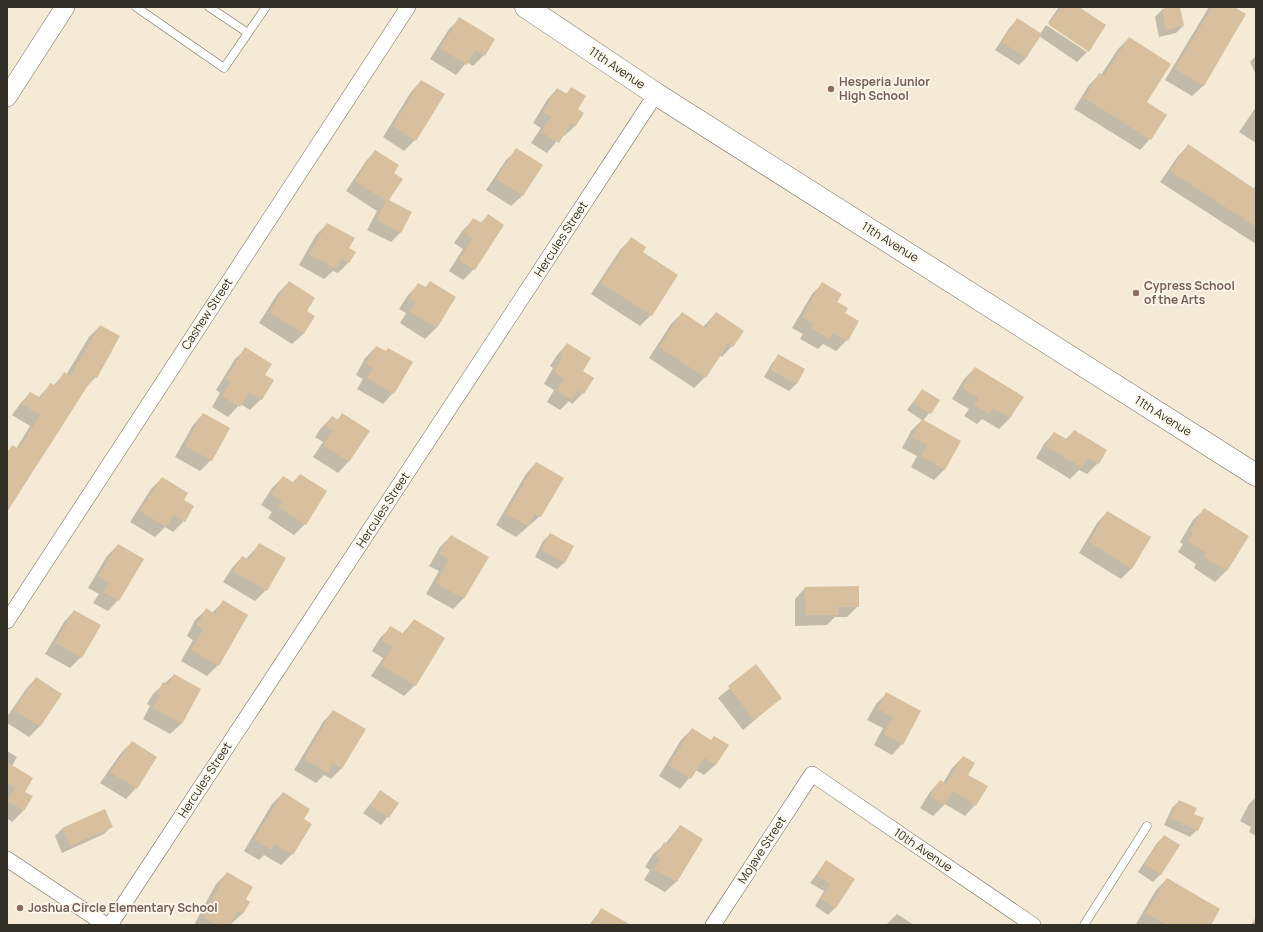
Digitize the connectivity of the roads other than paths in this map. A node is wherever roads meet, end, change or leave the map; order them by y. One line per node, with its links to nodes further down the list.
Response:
1 (65, 7): 9 (street)
2 (136, 7): 7 (lane)
3 (209, 7): 7 (lane)
4 (266, 7): 7 (lane)
5 (408, 7): 11 (street, Cashew Street)
6 (526, 7): 8 (main road, 11th Avenue)
7 (248, 33)
8 (656, 94): 10 (main road, 11th Avenue); 16 (street, Hercules Street)
9 (7, 96)
10 (1256, 475)
11 (7, 621)
12 (812, 774): 17 (street, Mojave Street); 18 (street, 10th Avenue)
13 (1147, 826): 19 (lane)
14 (7, 859): 15 (street)
15 (106, 925)
16 (110, 925)
17 (713, 925)
18 (1033, 925)
19 (1084, 925)

